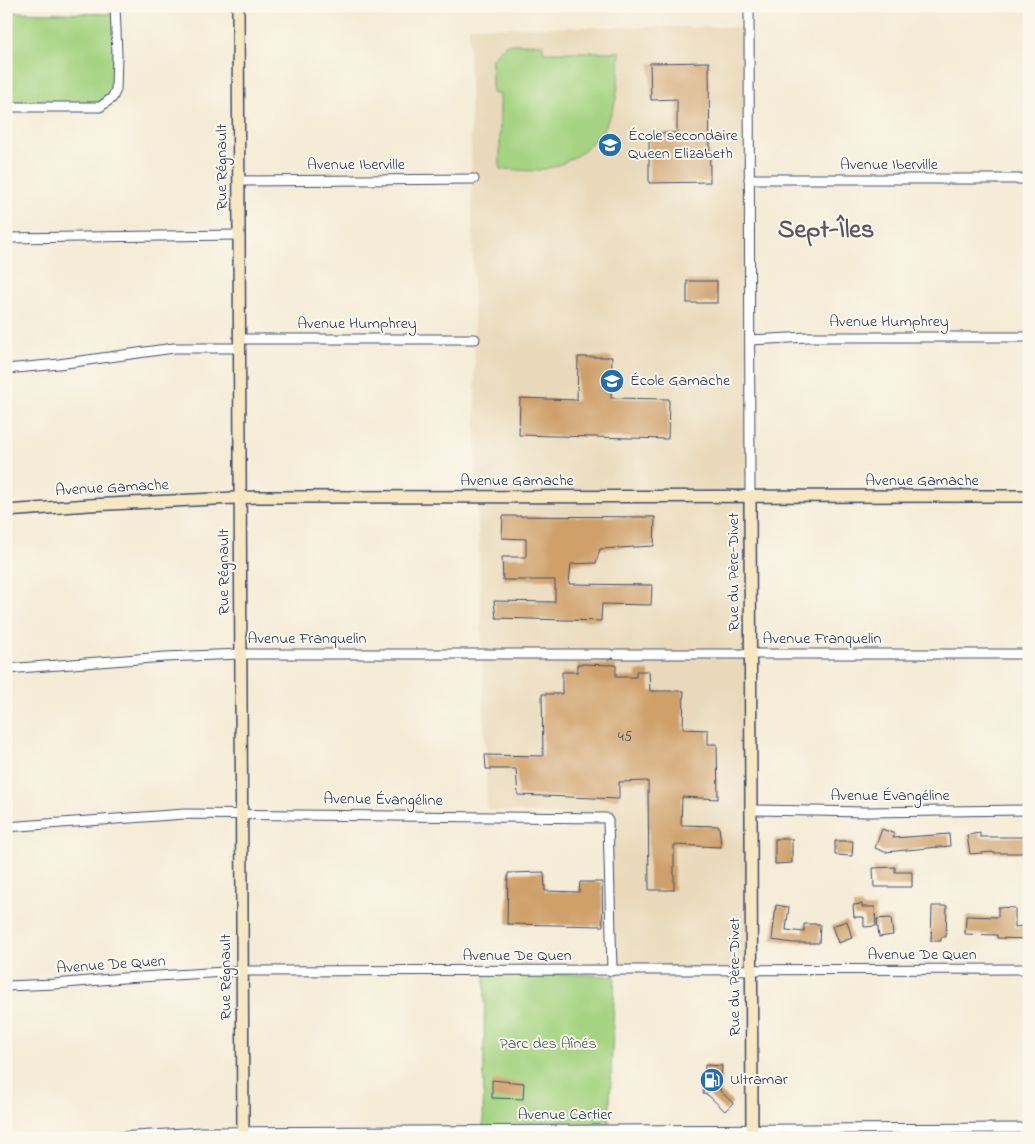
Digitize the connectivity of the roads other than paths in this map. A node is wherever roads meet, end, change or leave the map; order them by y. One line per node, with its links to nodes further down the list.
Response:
1 (115, 6): 4 (street)
2 (238, 6): 8 (street, Rue Régnault)
3 (749, 6): 6 (street, Rue du Père-Divet)
4 (6, 107)
5 (474, 179): 8 (street, Avenue Iberville)
6 (749, 179): 7 (street, Avenue Iberville); 13 (street, Rue du Père-Divet)
7 (1029, 179)
8 (239, 181): 9 (street, Rue Régnault)
9 (239, 236): 10 (street); 14 (street, Rue Régnault)
10 (6, 238)
11 (1029, 337): 13 (street, Avenue Humphrey)
12 (476, 339): 14 (street, Avenue Humphrey)
13 (750, 340): 18 (street, Rue du Père-Divet)
14 (240, 344): 15 (street, Avenue Humphrey); 17 (street, Rue Régnault)
15 (6, 369)
16 (1029, 496): 18 (street, Avenue Gamache)
17 (240, 498): 18 (street, Avenue Gamache); 19 (street, Avenue Gamache); 20 (street, Rue Régnault)
18 (750, 498): 21 (street, Rue du Père-Divet)
19 (6, 511)
20 (241, 654): 21 (street, Avenue Franquelin); 23 (street, Avenue Franquelin); 26 (street, Rue Régnault)
21 (750, 654): 22 (street, Avenue Franquelin); 24 (street, Rue du Père-Divet)
22 (1029, 654)
23 (6, 669)
24 (751, 810): 25 (street, Avenue Évangéline); 31 (street, Rue du Père-Divet)
25 (1029, 810)
26 (242, 814): 27 (street, Avenue Évangéline); 29 (street, Rue Régnault); 30 (street, Avenue Évangéline)
27 (6, 827)
28 (1029, 969): 31 (street, Avenue De Quen)
29 (242, 971): 30 (street, Avenue De Quen); 32 (street, Avenue De Quen); 35 (street, Rue Régnault)
30 (612, 971): 31 (street, Avenue De Quen)
31 (751, 971): 34 (street, Rue du Père-Divet)
32 (6, 986)
33 (1029, 1128): 34 (street, Avenue Cartier)
34 (752, 1133): 35 (street, Avenue Cartier)
35 (243, 1135): 36 (street, Avenue Cartier)
36 (102, 1138)

